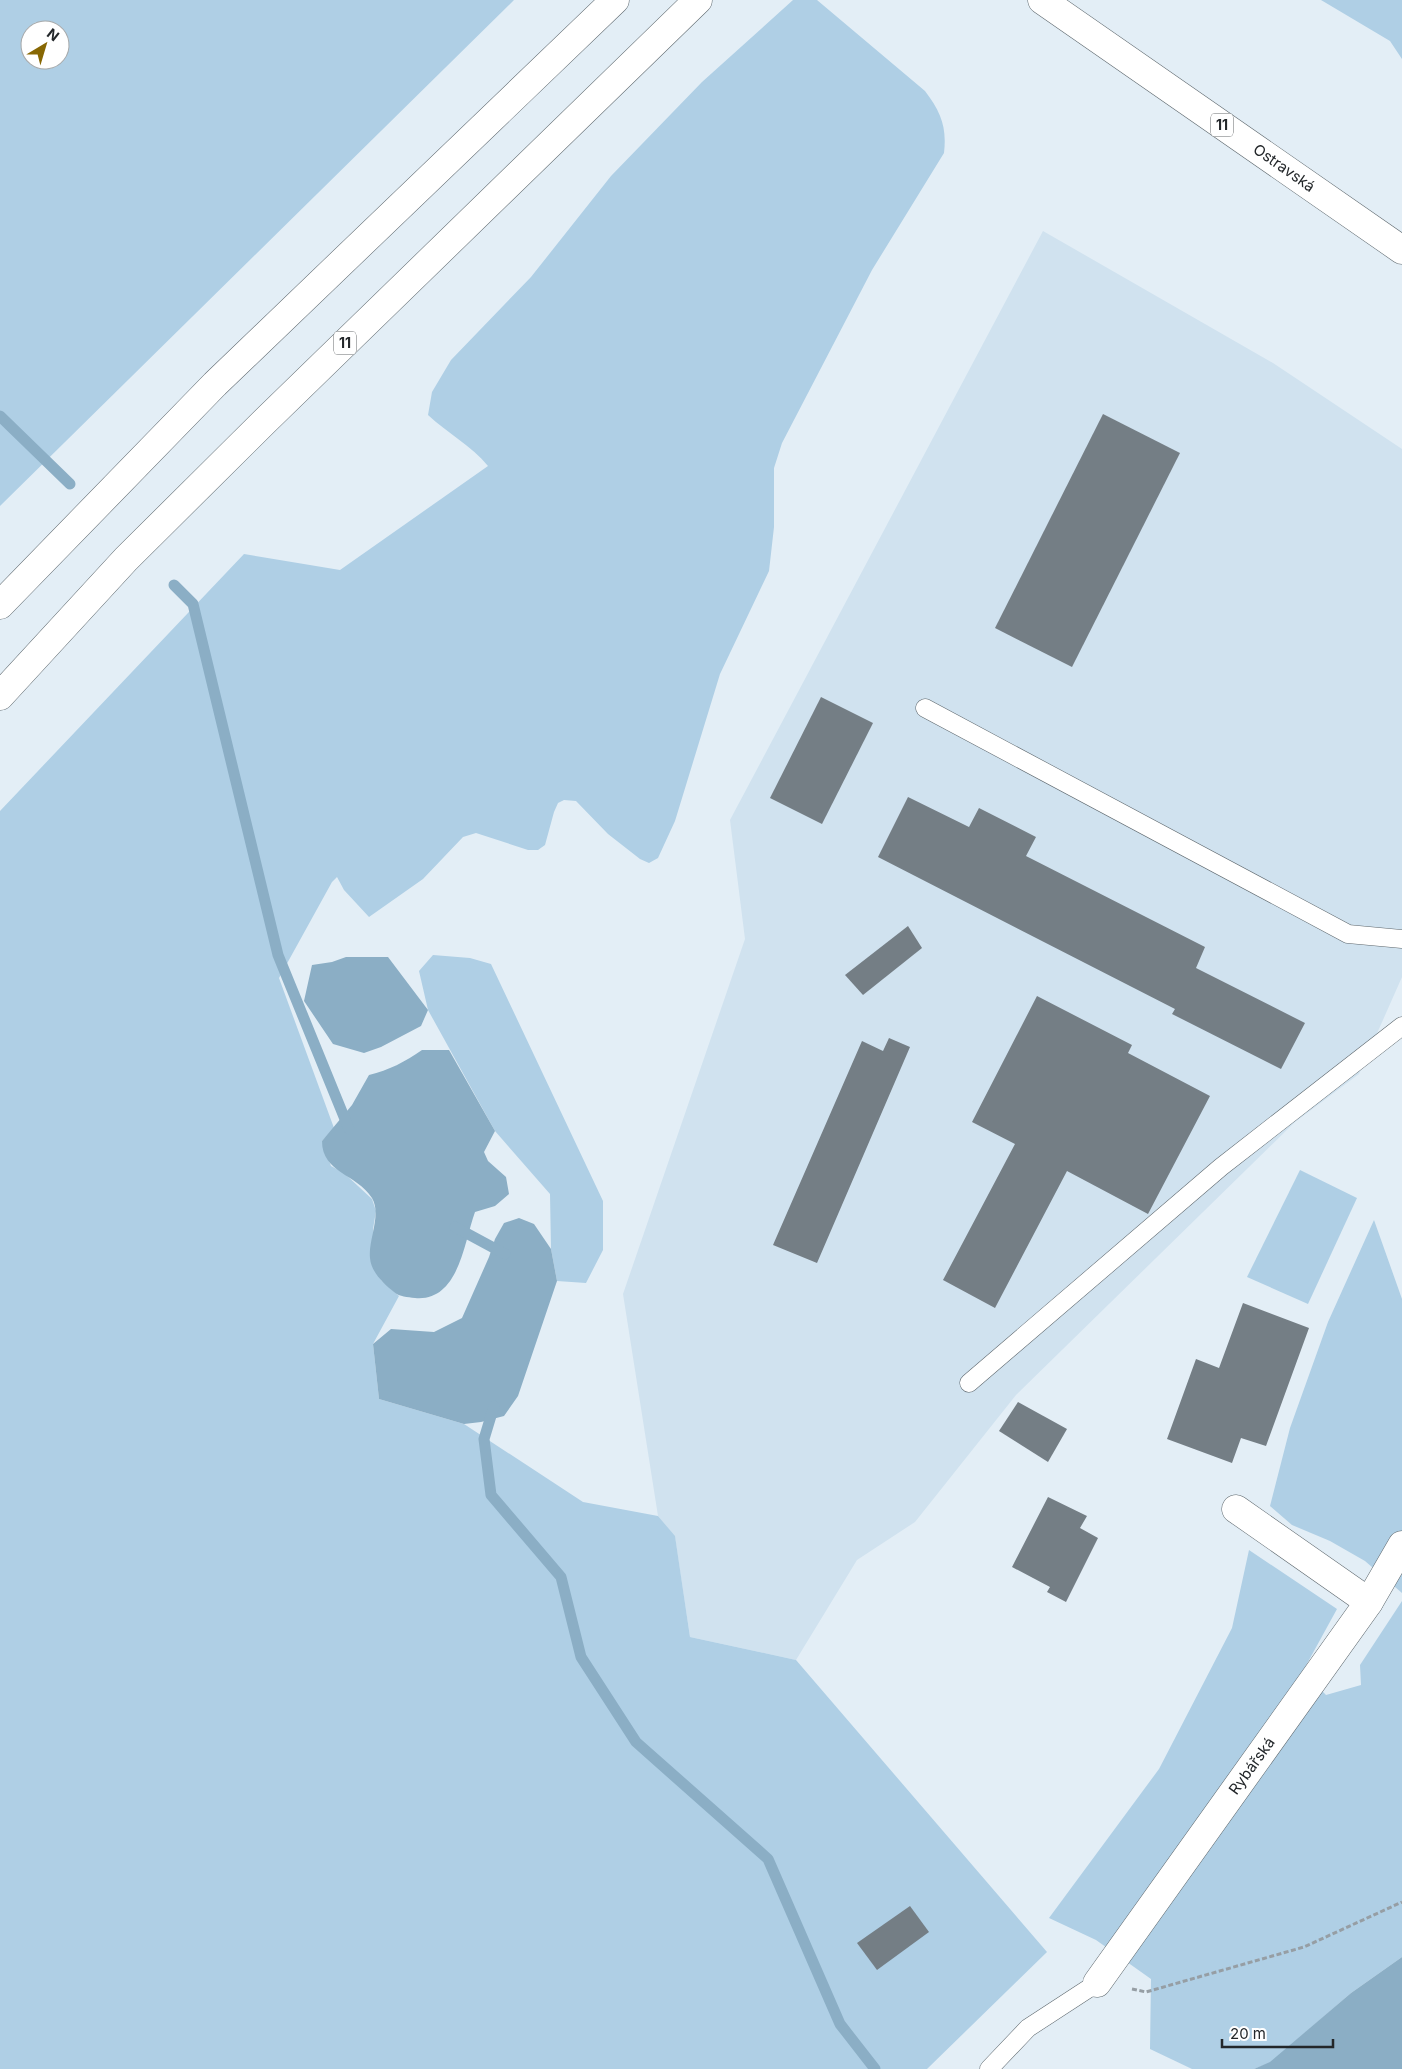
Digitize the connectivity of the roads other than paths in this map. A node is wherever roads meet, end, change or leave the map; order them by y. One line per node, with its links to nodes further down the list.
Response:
1 (615, 0): 5 (main road)
2 (698, 0): 6 (main road, 11)
3 (1042, 0): 4 (main road, Ostravská / 11)
4 (1402, 250)
5 (0, 605)
6 (0, 696)
7 (925, 708): 8 (lane)
8 (1402, 939)
9 (1402, 1026): 10 (lane)
10 (969, 1383)
11 (1236, 1509): 13 (main road)
12 (1402, 1545): 13 (main road, Rybářská)
13 (1369, 1602): 14 (main road, Rybářská)
14 (1097, 1983): 15 (lane)
15 (988, 2069)

